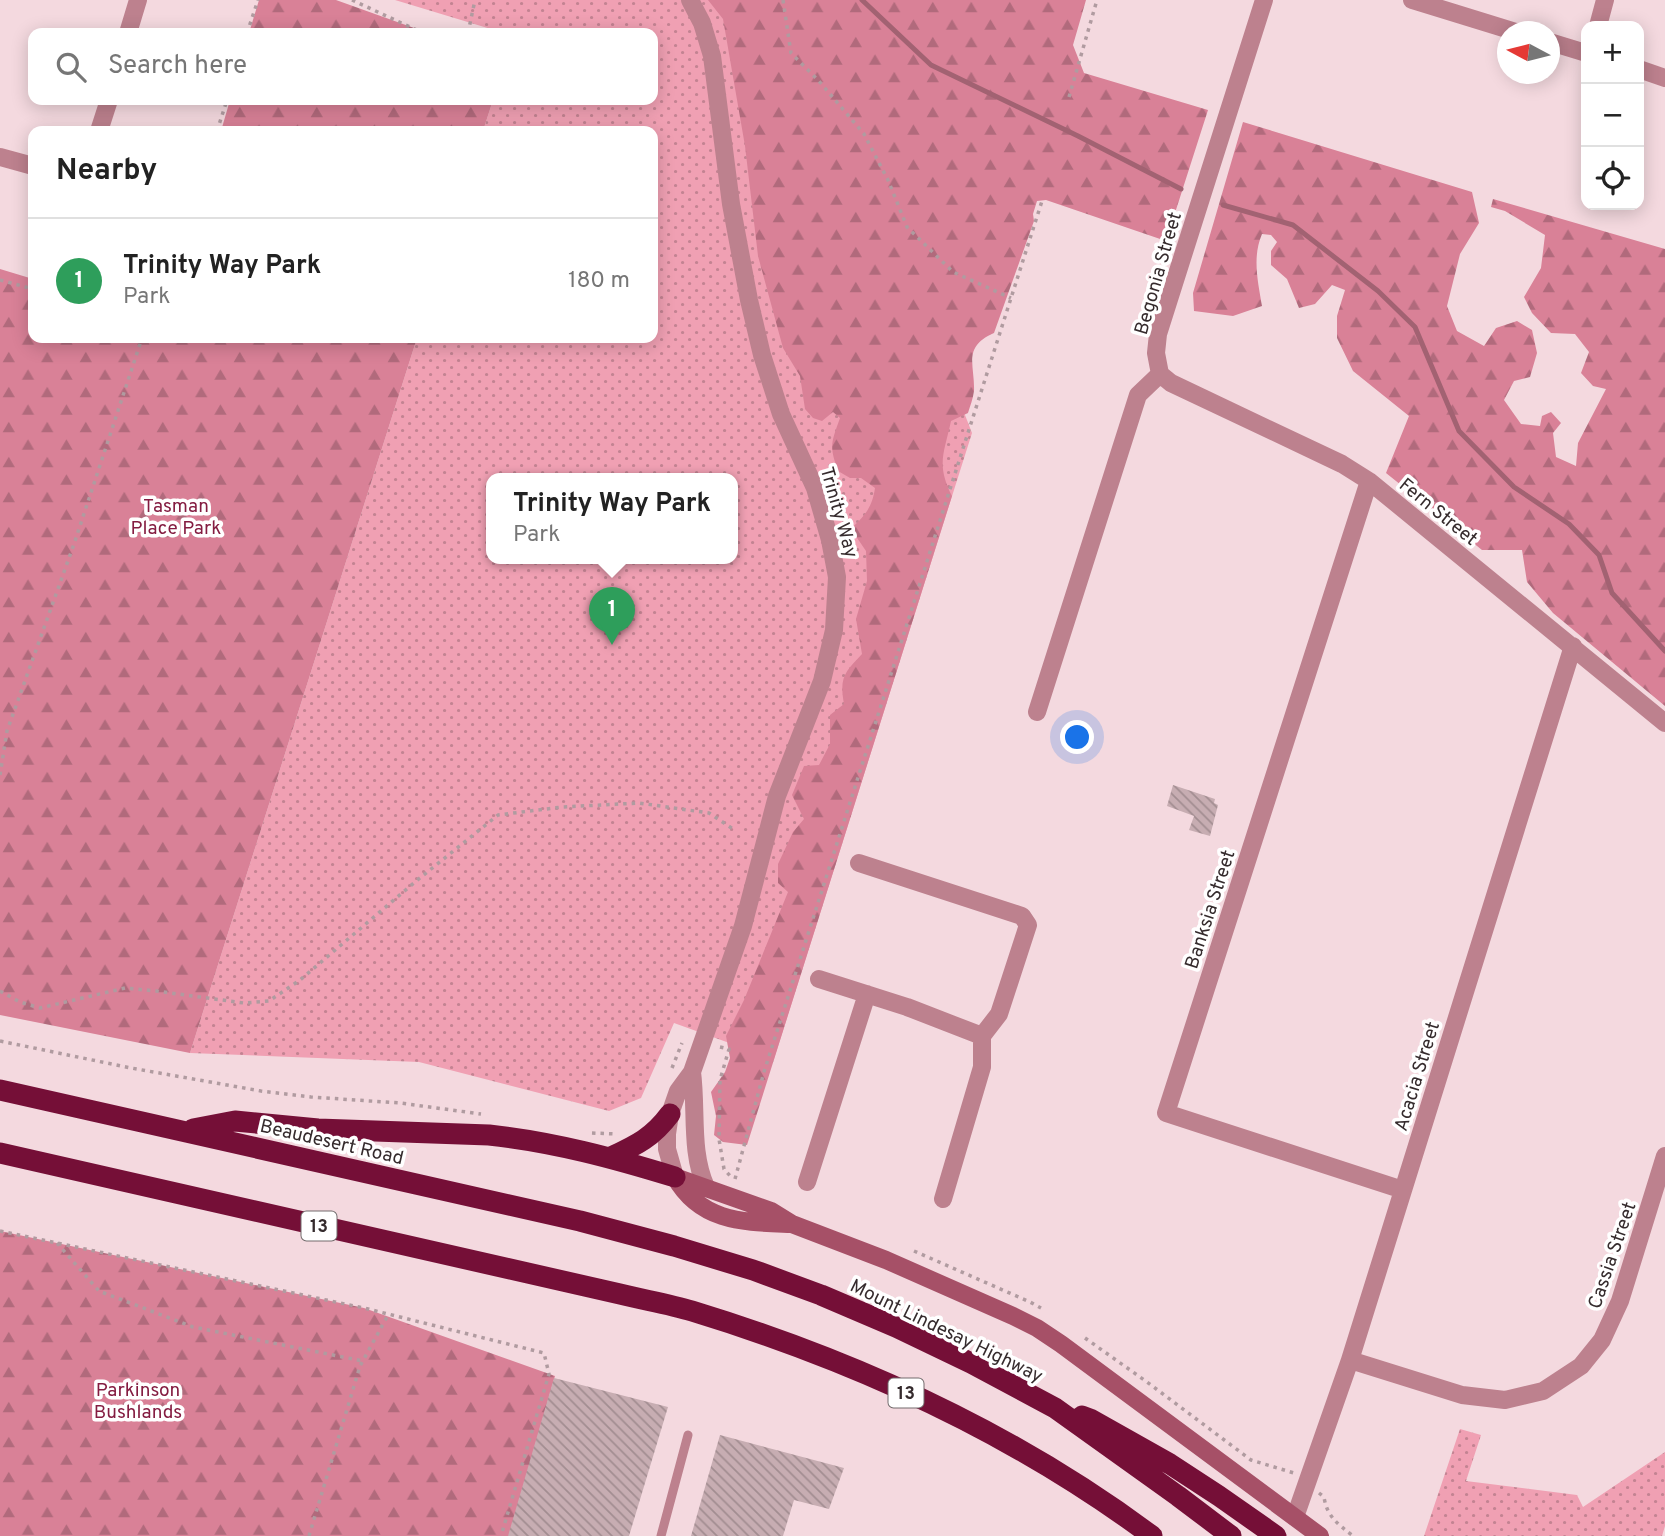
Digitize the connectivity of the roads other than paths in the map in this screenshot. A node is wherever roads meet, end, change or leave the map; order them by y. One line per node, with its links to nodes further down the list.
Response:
1 (138, 0): 8 (street)
2 (690, 0): 26 (street, Trinity Way)
3 (1264, 0): 17 (street, Begonia Street)
4 (1412, 0): 7 (street)
5 (1605, 0): 6 (street)
6 (1599, 21)
7 (1497, 26)
8 (130, 28)
9 (1560, 45): 10 (street)
10 (1581, 52)
11 (1644, 71): 12 (street)
12 (1665, 78)
13 (107, 105): 14 (street)
14 (100, 126)
15 (0, 157): 16 (street)
16 (28, 165)
17 (1160, 374): 18 (street, Fern Street); 20 (street)
18 (1369, 481): 19 (street, Fern Street); 36 (street, Banksia Street)
19 (1573, 646): 21 (street, Fern Street); 36 (street, Acacia Street)
20 (1037, 712)
21 (1665, 723)
22 (859, 863): 25 (street)
23 (819, 979): 24 (street)
24 (867, 994): 25 (street); 34 (street)
25 (982, 1036): 37 (street)
26 (692, 1072): 28 (street, Trinity Way); 35 (street, Trinity Way)
27 (0, 1090): 29 (highway, Beaudesert Road)
28 (670, 1114): 32 (highway); 33 (street, Trinity Way)
29 (185, 1131): 32 (highway); 39 (highway, Beaudesert Road)
30 (0, 1153): 45 (highway, 13)
31 (1665, 1156): 40 (street, Cassia Street)
32 (611, 1157): 33 (highway)
33 (675, 1177): 35 (street, Mount Lindesay Highway); 38 (street, Mount Lindesay Highway)
34 (807, 1182)
35 (706, 1187): 38 (street, Mount Lindesay Highway)
36 (1403, 1190): 40 (street, Acacia Street)
37 (943, 1199)
38 (792, 1224): 43 (street, Mount Lindesay Highway)
39 (652, 1240): 41 (highway, Mount Lindesay Highway)
40 (1350, 1360): 43 (street, Acacia Street)
41 (1055, 1408): 46 (highway, Mount Lindesay Highway); 47 (highway)
42 (688, 1435): 44 (lane)
43 (1295, 1517): 48 (street, Mount Lindesay Highway)
44 (661, 1536)
45 (1152, 1536)
46 (1231, 1536)
47 (1276, 1536)
48 (1320, 1536)

